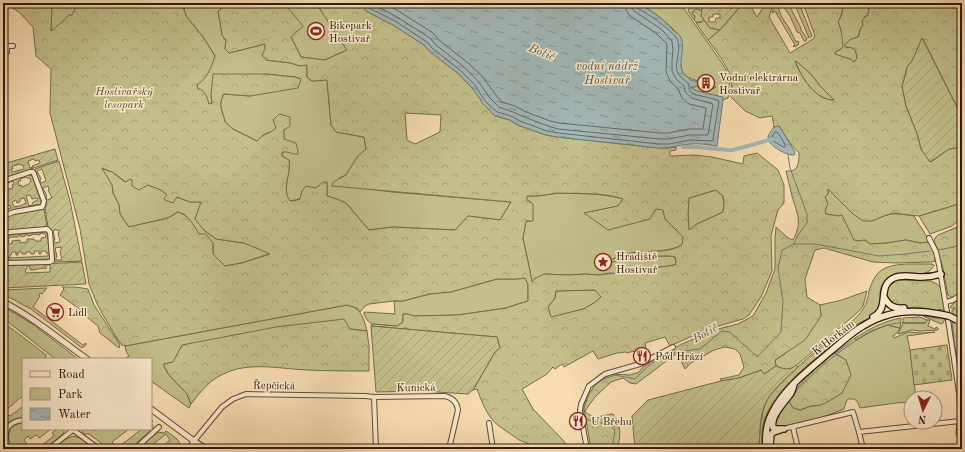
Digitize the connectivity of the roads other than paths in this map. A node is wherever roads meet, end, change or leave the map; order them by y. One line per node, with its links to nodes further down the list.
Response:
1 (5, 46): 2 (street); 3 (street)
2 (13, 46)
3 (7, 52)
4 (3, 181): 5 (street)
5 (3, 216)
6 (3, 235): 8 (street)
7 (929, 238): 9 (street)
8 (3, 265)
9 (941, 274): 11 (main road); 13 (street)
10 (962, 294): 13 (street)
11 (884, 297): 14 (main road); 18 (main road)
12 (3, 302): 20 (street)
13 (946, 302): 15 (street)
14 (921, 311): 17 (main road, K Horkám, bridge); 18 (main road, K Horkám)
15 (947, 312)
16 (948, 320): 23 (street)
17 (960, 321)
18 (862, 327): 21 (main road, K Horkám)
19 (673, 347): 45 (street)
20 (86, 358)
21 (794, 384): 30 (main road); 46 (main road, K Horkám)
22 (374, 397): 35 (street, Řepčická); 42 (street); 43 (street, Kunická)
23 (961, 399): 26 (street)
24 (152, 410): 35 (street)
25 (22, 420): 36 (street)
26 (960, 421): 33 (street); 34 (street)
27 (489, 423): 44 (street)
28 (159, 427): 39 (street)
29 (793, 427): 30 (street); 33 (street); 47 (street)
30 (786, 428): 46 (main road)
31 (72, 430): 37 (street)
32 (74, 430): 38 (street)
33 (859, 432): 48 (street)
34 (962, 439)
35 (194, 441): 40 (street); 41 (street)
36 (8, 449)
37 (49, 449)
38 (99, 449)
39 (134, 449)
40 (189, 449)
41 (206, 449)
42 (376, 449)
43 (449, 449)
44 (492, 449)
45 (587, 449)
46 (767, 449)
47 (798, 449)
48 (862, 449)

